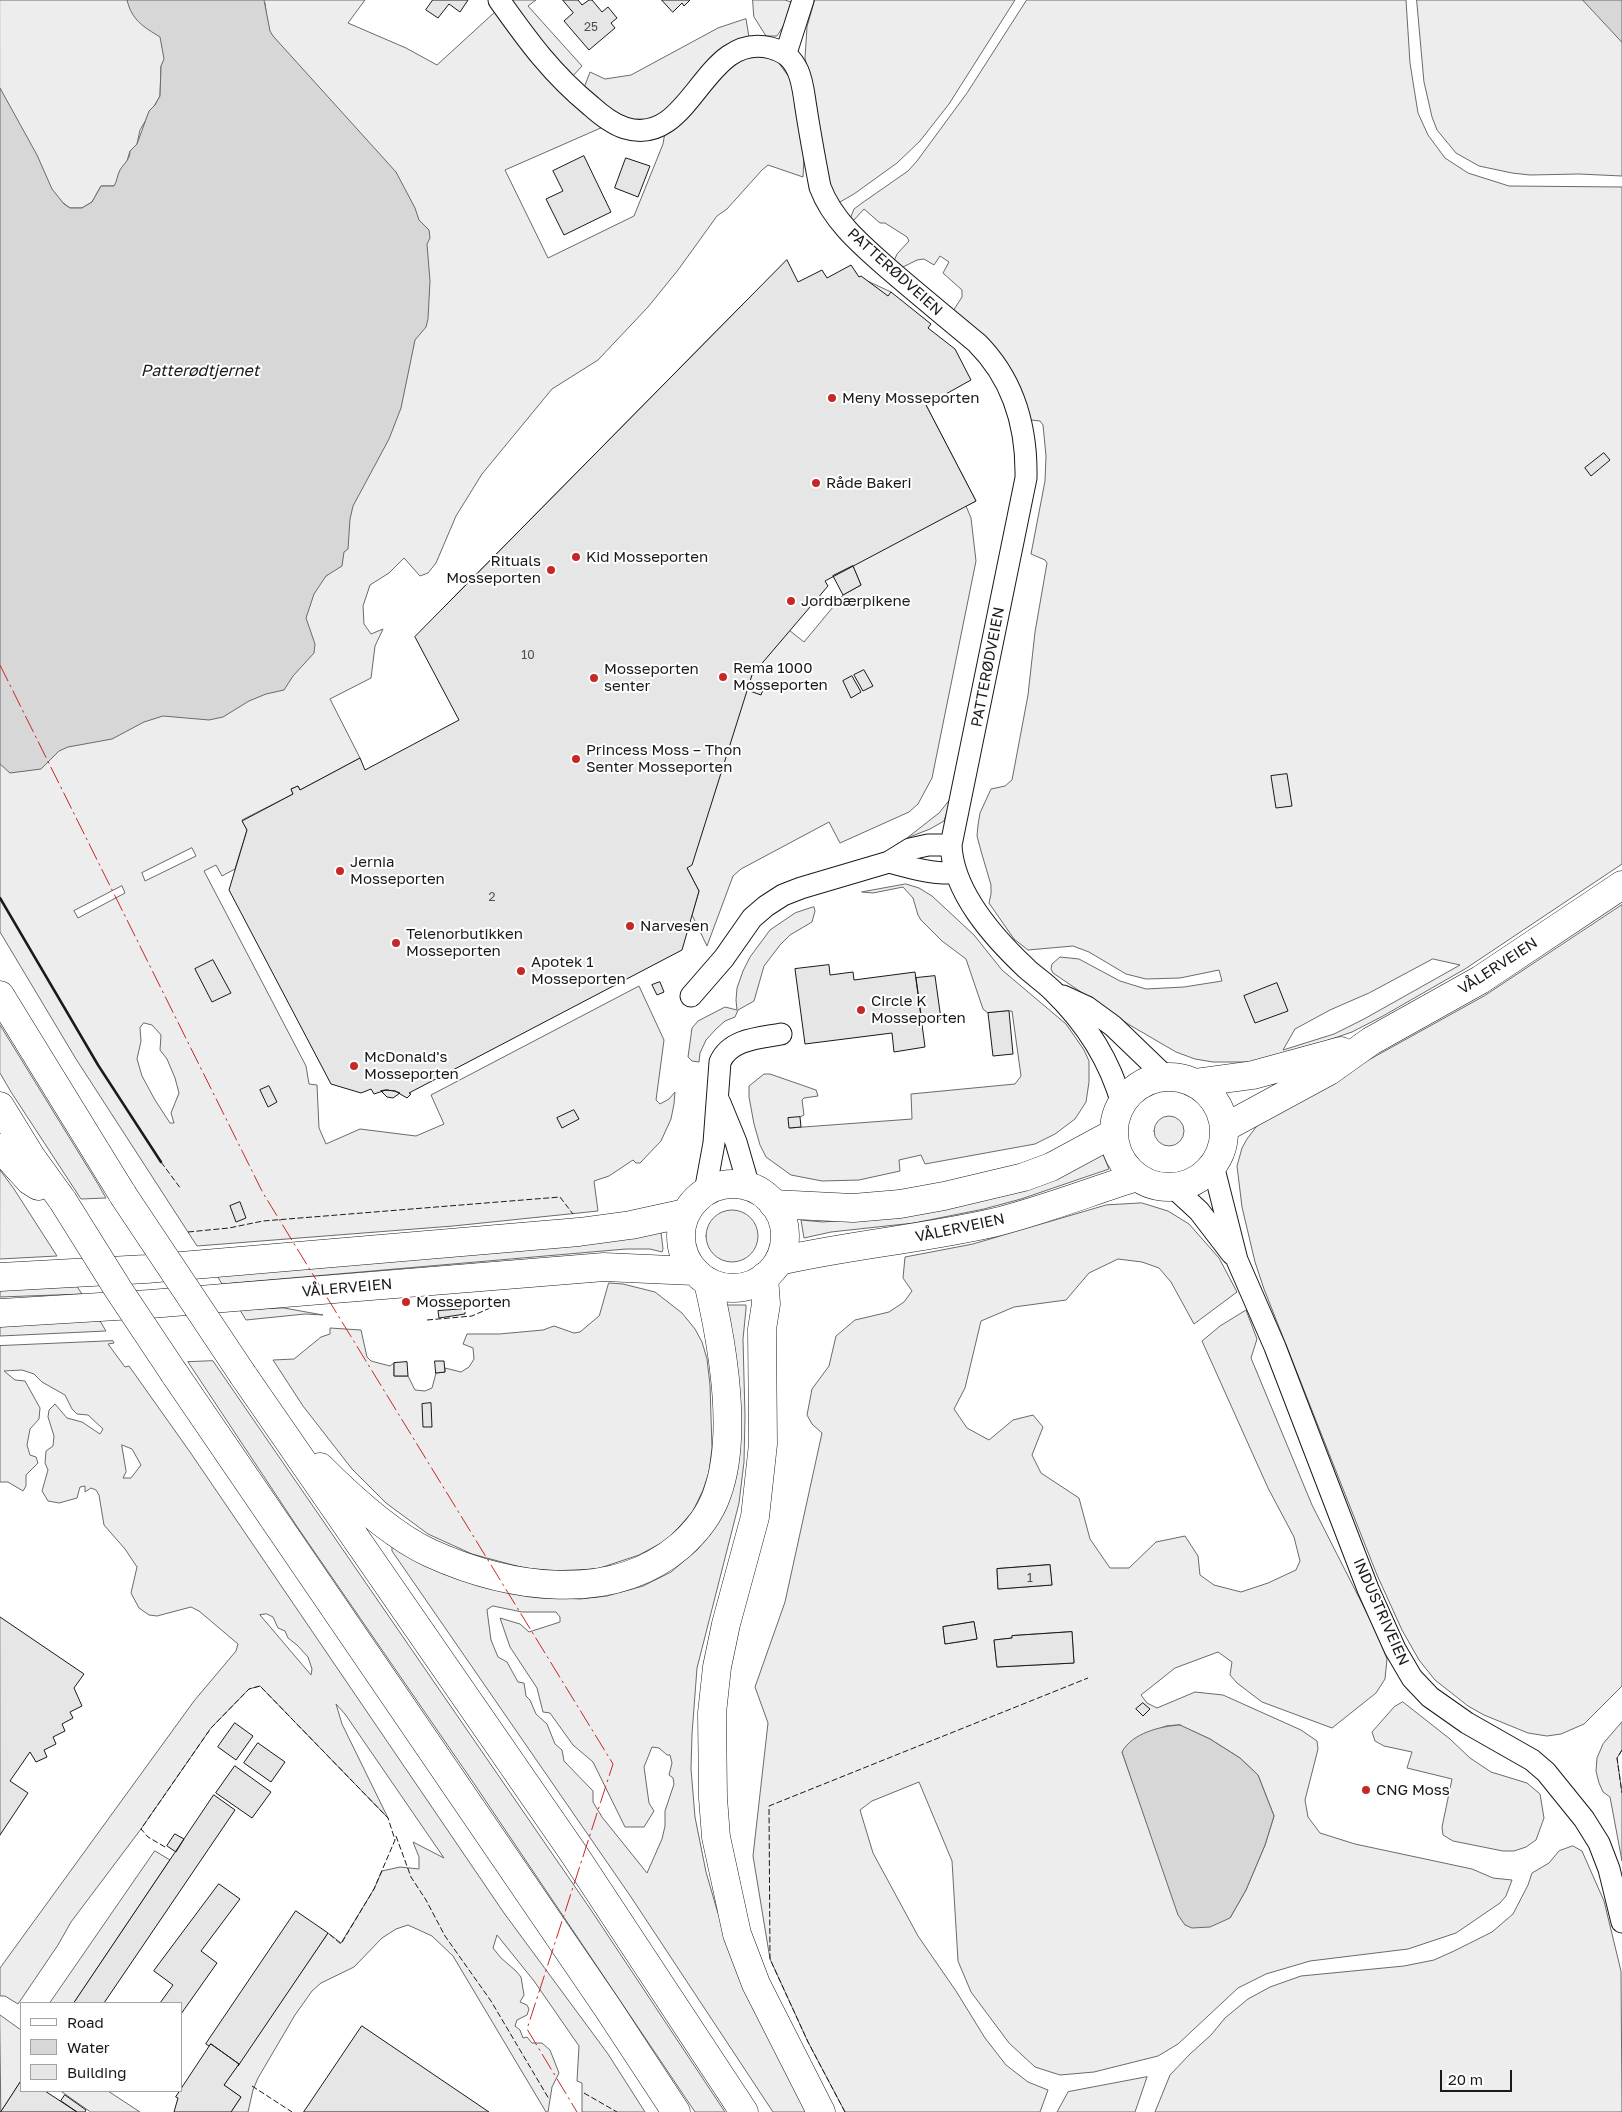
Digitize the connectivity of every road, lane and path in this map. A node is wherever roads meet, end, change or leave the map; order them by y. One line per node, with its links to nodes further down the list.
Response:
1 (499, 0): 3 (street)
2 (804, 0): 3 (street)
3 (786, 53): 4 (street, PATTERØDVEIEN)
4 (951, 845): 5 (street); 6 (street, PATTERØDVEIEN)
5 (889, 862): 6 (street); 10 (street)
6 (955, 873): 8 (street, PATTERØDVEIEN)
7 (1622, 885): 12 (main road, VÅLERVEIEN)
8 (1054, 992): 13 (street, PATTERØDVEIEN); 16 (street, PATTERØDVEIEN)
9 (0, 995): 34 (main road, bridge)
10 (691, 996)
11 (781, 1034): 15 (street)
12 (1371, 1041): 14 (main road, VÅLERVEIEN); 18 (main road, VÅLERVEIEN)
13 (1166, 1077): 14 (main road); 16 (main road)
14 (1194, 1083): 18 (main road)
15 (718, 1098): 23 (street); 25 (street)
16 (1122, 1104): 19 (main road)
17 (0, 1106): 26 (main road)
18 (1224, 1128): 21 (main road)
19 (1114, 1133): 22 (main road); 27 (main road)
20 (0, 1148): 26 (main road)
21 (1213, 1165): 24 (main road); 29 (street, INDUSTRIVEIEN)
22 (1137, 1177): 24 (main road); 30 (main road, VÅLERVEIEN)
23 (748, 1187): 25 (main road); 27 (main road)
24 (1172, 1187): 29 (street, INDUSTRIVEIEN)
25 (705, 1192): 28 (main road)
26 (63, 1202): 36 (main road, bridge)
27 (773, 1204): 30 (main road)
28 (686, 1213): 31 (main road); 32 (main road)
29 (1236, 1260): 35 (street, INDUSTRIVEIEN)
30 (771, 1269): 31 (main road); 38 (main road)
31 (701, 1276): 33 (main road, VÅLERVEIEN); 34 (main road)
32 (0, 1277)
33 (0, 1313)
34 (272, 1418): 37 (main road)
35 (1622, 1922)
36 (676, 2112)
37 (744, 2112)
38 (820, 2112)

